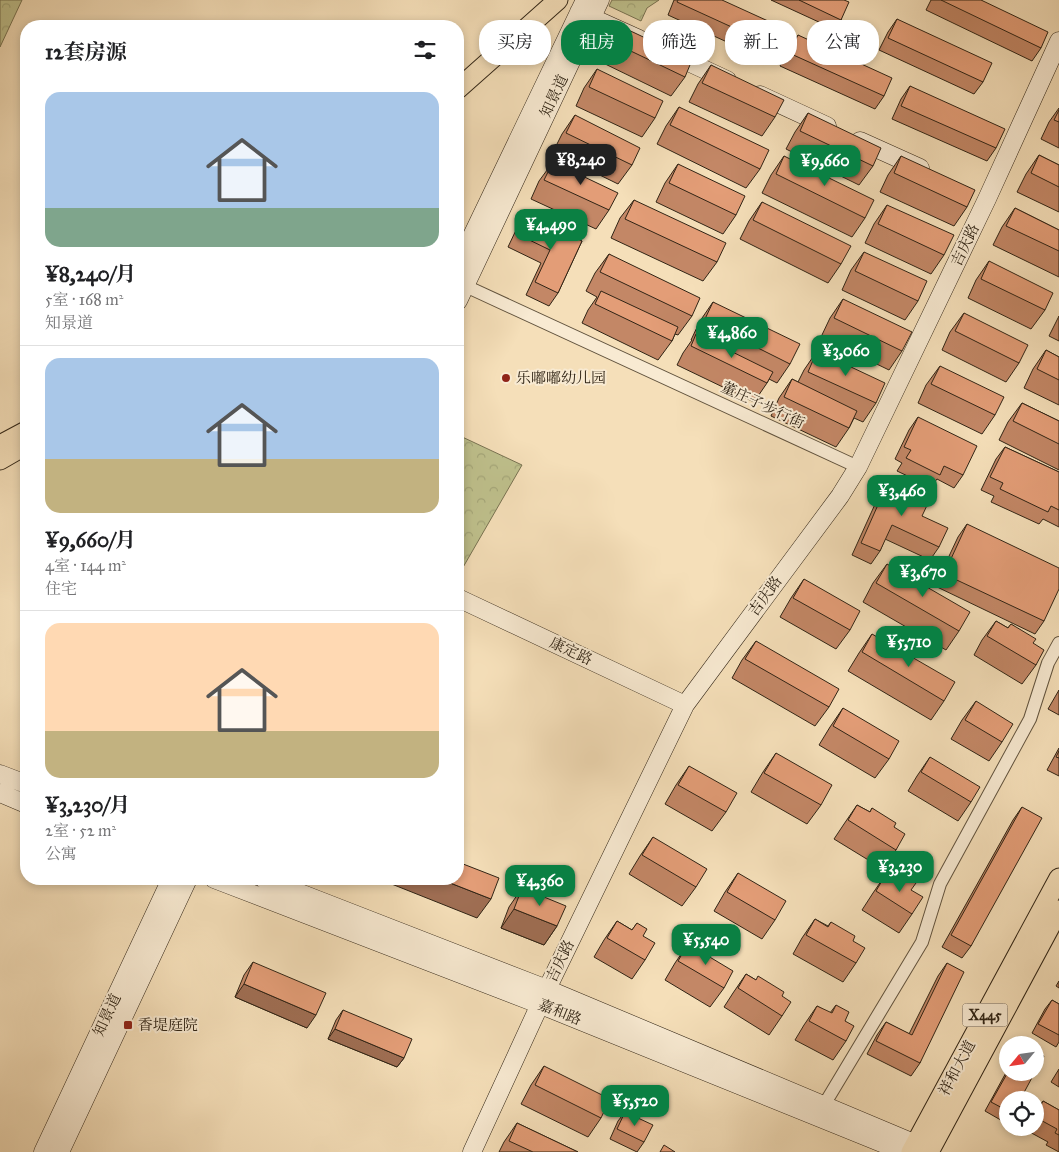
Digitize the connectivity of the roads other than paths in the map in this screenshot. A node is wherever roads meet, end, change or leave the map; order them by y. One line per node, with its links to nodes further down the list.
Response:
1 (540, 0): 6 (main road)
2 (558, 0): 7 (main road)
3 (600, 0): 4 (main road, 知景道)
4 (585, 10): 8 (main road); 11 (main road, 知景道); 12 (main road, 知景道)
5 (1059, 41): 10 (main road, 吉庆路)
6 (464, 67)
7 (464, 84)
8 (933, 174)
9 (969, 191): 10 (main road)
10 (987, 199): 18 (main road, 吉庆路)
11 (464, 253)
12 (464, 281)
13 (464, 292): 18 (street, 董庄子步行街)
14 (20, 433): 15 (main road)
15 (0, 445)
16 (20, 449): 17 (main road)
17 (0, 460)
18 (858, 467): 21 (main road, 吉庆路)
19 (464, 601): 21 (main road, 康定路)
20 (1059, 643): 33 (street)
21 (685, 705): 32 (main road, 吉庆路)
22 (0, 774): 23 (main road)
23 (20, 782)
24 (0, 793): 25 (main road)
25 (20, 801)
26 (1059, 878): 34 (main road, 祥和大道 / X445)
27 (168, 885): 35 (main road, 知景道)
28 (185, 885): 36 (main road, 知景道)
29 (231, 885): 32 (main road, 嘉和路)
30 (278, 885): 32 (main road, 嘉和路)
31 (1059, 910): 34 (main road, 祥和大道 / X445)
32 (543, 997): 33 (main road, 嘉和路); 34 (main road, 嘉和路); 37 (main road, 吉庆路)
33 (824, 1105): 34 (main road, 嘉和路)
34 (916, 1150)
35 (43, 1152)
36 (60, 1152)
37 (472, 1152)

